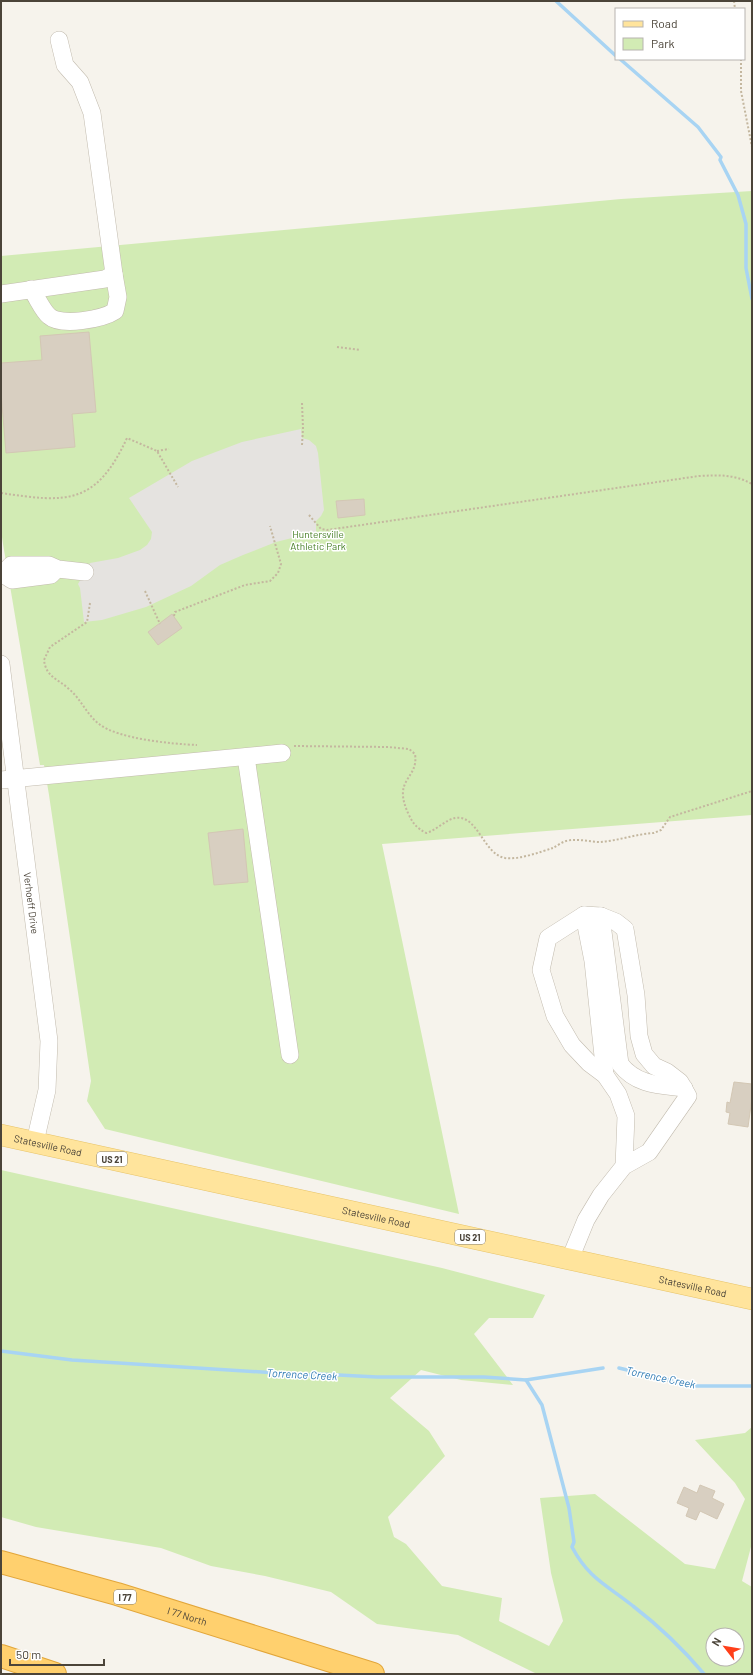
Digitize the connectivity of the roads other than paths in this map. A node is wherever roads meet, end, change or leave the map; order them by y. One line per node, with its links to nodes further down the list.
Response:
1 (59, 40): 2 (street)
2 (114, 274): 3 (street); 3 (street)
3 (32, 289): 4 (street)
4 (1, 294)
5 (86, 572): 6 (street)
6 (2, 575)
7 (1, 664): 10 (street, Verhoeff Drive)
8 (287, 749): 9 (street)
9 (246, 757): 10 (street); 13 (street)
10 (8, 780): 17 (street, Verhoeff Drive)
11 (584, 915): 12 (street); 14 (street); 14 (street)
12 (601, 916): 15 (street); 15 (street)
13 (290, 1055)
14 (605, 1075): 18 (street)
15 (686, 1092): 18 (street)
16 (1, 1135): 17 (main road, Statesville Road / US 21)
17 (35, 1142): 19 (main road, Statesville Road / US 21)
18 (624, 1166): 19 (street)
19 (570, 1259): 20 (main road, Statesville Road / US 21)
20 (752, 1299)
21 (1, 1562): 22 (highway, I 77 North / I 77)
22 (247, 1636): 25 (highway, I 77); 26 (highway, I 77 North / I 77)
23 (1, 1656): 24 (highway)
24 (55, 1674)
25 (332, 1674)
26 (372, 1674)

